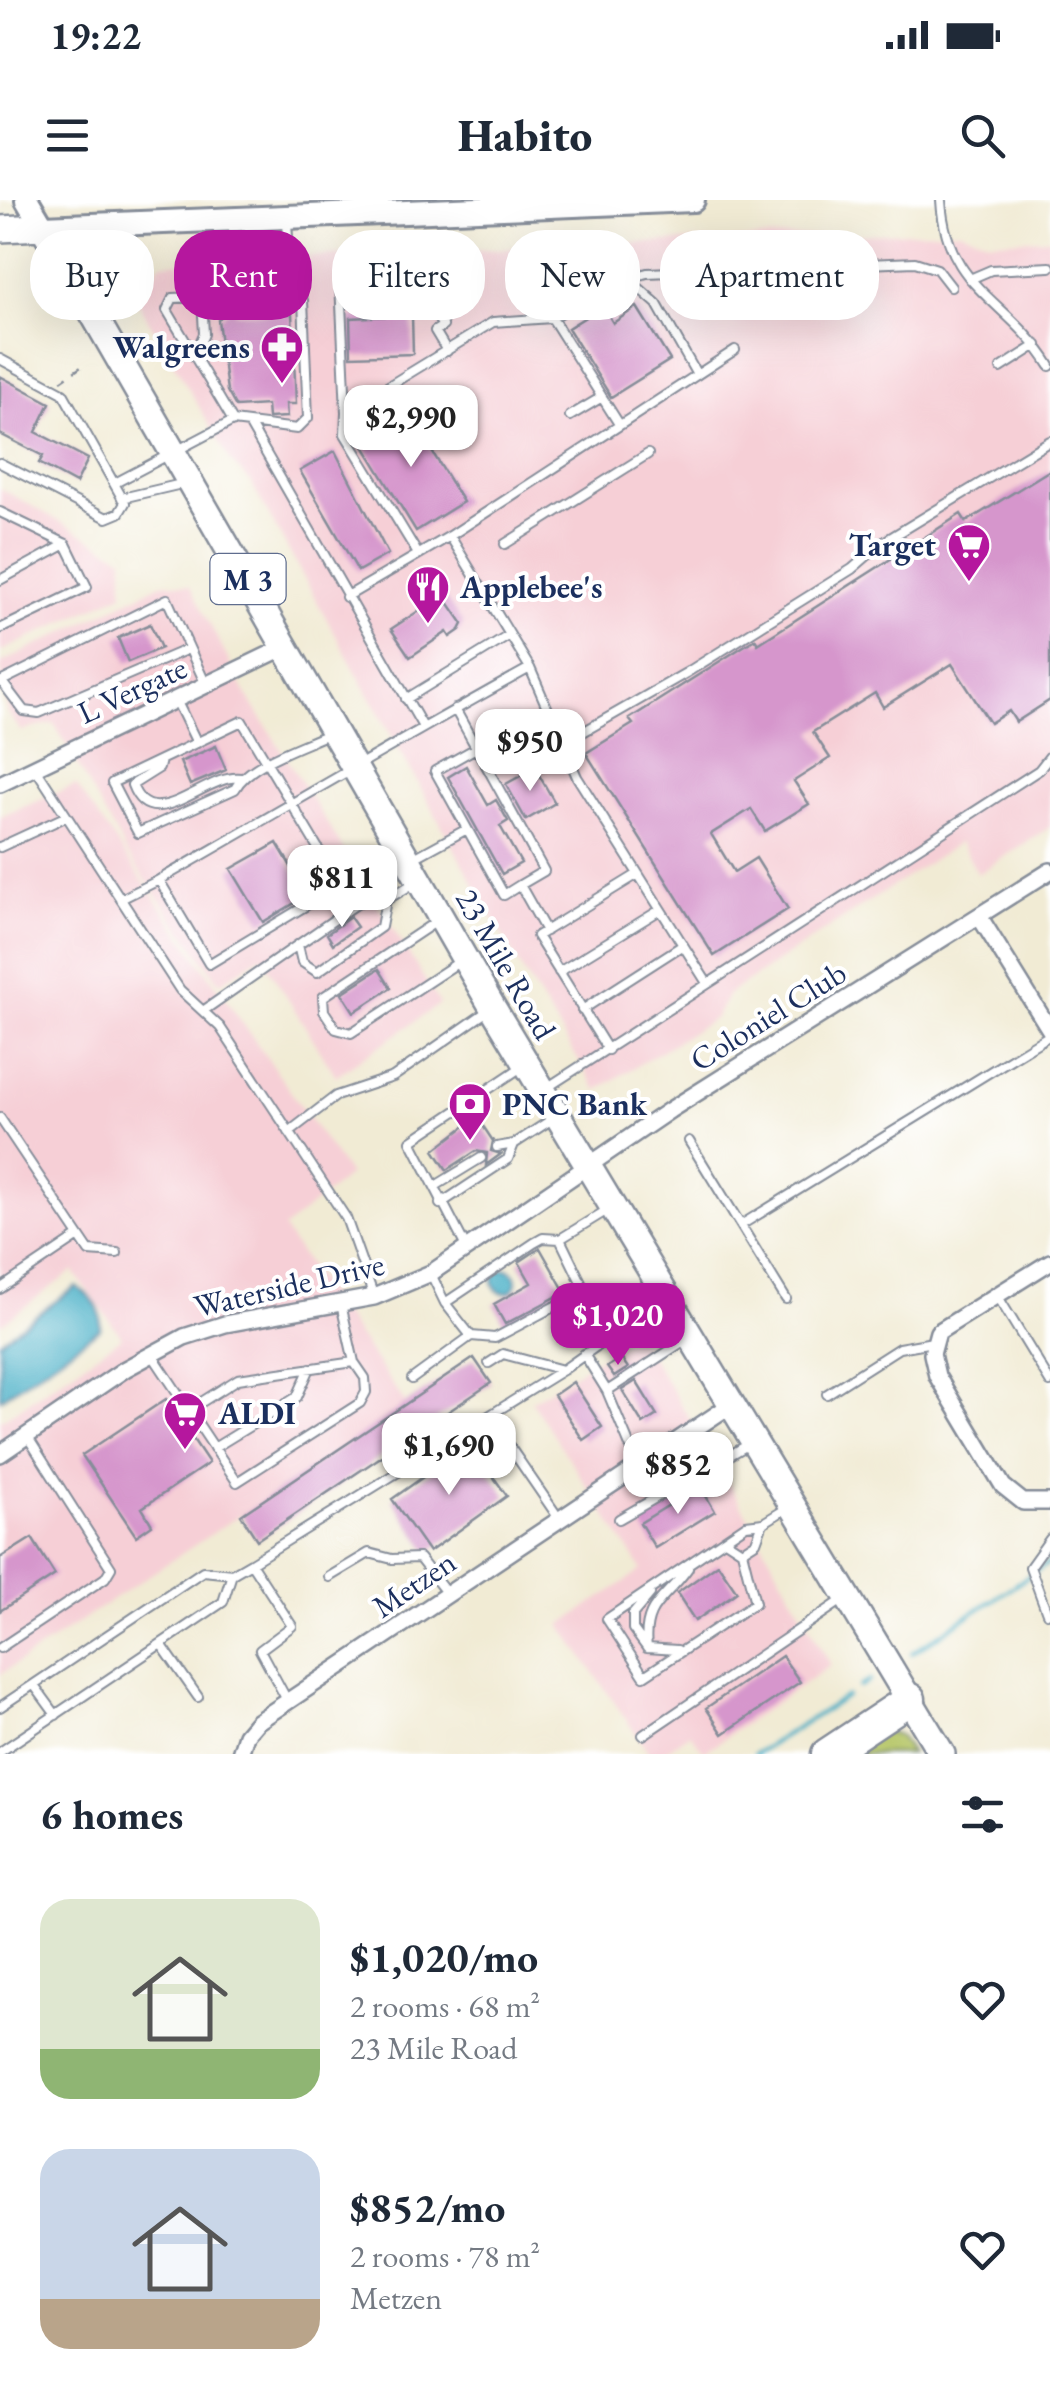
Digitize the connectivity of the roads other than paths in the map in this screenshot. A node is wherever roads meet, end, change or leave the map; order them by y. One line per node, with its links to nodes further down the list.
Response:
1 (27, 200): 8 (main road, 23 Mile Road)
2 (693, 200): 4 (main road)
3 (941, 200): 13 (lane)
4 (659, 201): 5 (main road)
5 (459, 205): 6 (main road)
6 (311, 208): 7 (main road)
7 (286, 218): 8 (main road); 10 (lane)
8 (44, 227): 9 (main road); 36 (main road, 23 Mile Road / M 3)
9 (0, 230)
10 (287, 230)
11 (1050, 267): 13 (lane)
12 (640, 275): 14 (lane)
13 (970, 280): 21 (lane)
14 (951, 287)
15 (640, 289): 28 (lane)
16 (174, 298): 24 (lane)
17 (203, 320): 24 (lane)
18 (304, 320): 34 (lane)
19 (522, 320): 23 (lane)
20 (553, 320): 29 (lane)
21 (1038, 345): 26 (lane); 27 (lane)
22 (735, 350): 28 (lane)
23 (447, 351): 30 (lane); 30 (lane)
24 (194, 356): 32 (lane)
25 (0, 359): 39 (lane)
26 (1050, 366)
27 (1000, 368)
28 (696, 374): 33 (lane)
29 (602, 397): 31 (lane); 33 (lane)
30 (346, 412): 46 (lane)
31 (570, 416)
32 (233, 421): 34 (lane); 36 (lane)
33 (619, 424): 43 (lane)
34 (250, 427): 48 (lane)
35 (1050, 441): 62 (lane)
36 (176, 453): 39 (lane); 40 (main road, 23 Mile Road / M 3)
37 (648, 454): 45 (lane)
38 (0, 463): 41 (lane)
39 (115, 483): 41 (lane)
40 (192, 483): 41 (lane); 51 (main road, 23 Mile Road / M 3)
41 (122, 498)
42 (0, 512): 44 (lane)
43 (450, 536): 46 (lane); 50 (lane)
44 (66, 544): 47 (lane); 49 (lane)
45 (505, 544)
46 (418, 554): 48 (lane)
47 (0, 580)
48 (346, 597): 56 (lane)
49 (0, 630)
50 (510, 635): 53 (lane); 56 (lane)
51 (287, 646): 55 (street, L Vergate); 60 (main road, 23 Mile Road / M 3)
52 (188, 649): 54 (lane); 54 (lane); 55 (lane)
53 (530, 668): 58 (lane); 62 (lane)
54 (1, 682)
55 (206, 685): 57 (street, L Vergate)
56 (406, 698): 59 (lane)
57 (176, 700): 61 (lane); 67 (street, L Vergate)
58 (455, 709): 59 (lane); 63 (lane)
59 (423, 727): 68 (lane)
60 (334, 731): 66 (lane); 68 (main road, 23 Mile Road / M 3)
61 (197, 744): 65 (lane); 66 (lane)
62 (562, 744): 79 (lane)
63 (476, 748): 75 (lane); 81 (lane)
64 (1050, 756): 69 (lane)
65 (161, 760): 71 (lane); 71 (lane)
66 (268, 764): 71 (lane); 73 (lane)
67 (34, 766): 72 (street, L Vergate); 74 (lane)
68 (355, 768): 73 (lane); 77 (main road, 23 Mile Road / M 3)
69 (1040, 770): 70 (lane); 92 (lane)
70 (1050, 771)
71 (241, 778)
72 (0, 784)
73 (293, 806): 80 (lane); 80 (lane)
74 (65, 817): 76 (lane); 82 (lane)
75 (467, 828): 77 (lane); 81 (lane)
76 (0, 847)
77 (414, 870): 83 (lane); 86 (main road, 23 Mile Road / M 3)
78 (1050, 871): 85 (street, Coloniel Club)
79 (638, 874): 84 (lane); 87 (lane)
80 (159, 880): 82 (lane)
81 (520, 885): 87 (lane)
82 (121, 899): 95 (lane)
83 (386, 900): 88 (lane); 88 (lane)
84 (660, 910): 89 (lane); 91 (lane)
85 (979, 916): 96 (street); 107 (street, Coloniel Club)
86 (441, 918): 90 (main road, 23 Mile Road / M 3); 90 (lane)
87 (546, 931): 91 (lane)
88 (298, 945): 95 (lane)
89 (683, 945): 92 (lane); 94 (lane)
90 (464, 958): 93 (main road, 23 Mile Road / M 3)
91 (559, 972): 94 (lane)
92 (707, 983): 97 (lane)
93 (493, 1008): 98 (main road, 23 Mile Road / M 3); 102 (lane)
94 (582, 1010): 97 (lane)
95 (202, 1011): 102 (lane)
96 (1050, 1032): 111 (lane)
97 (608, 1050): 99 (lane)
98 (526, 1063): 99 (main road, 23 Mile Road / M 3); 108 (lane)
99 (543, 1091): 100 (main road, 23 Mile Road / M 3)
100 (558, 1116): 104 (lane); 107 (main road, 23 Mile Road / M 3)
101 (0, 1118): 112 (lane)
102 (289, 1132): 121 (lane)
103 (689, 1141): 111 (lane)
104 (514, 1144): 105 (lane); 109 (lane)
105 (497, 1147)
106 (480, 1158): 108 (lane)
107 (589, 1167): 110 (main road, 23 Mile Road / M 3); 114 (street, Waterside Drive)
108 (437, 1185): 109 (lane)
109 (440, 1204): 114 (lane)
110 (613, 1206): 113 (lane); 120 (main road, 23 Mile Road / M 3)
111 (741, 1225): 122 (lane)
112 (79, 1236): 115 (lane); 118 (lane)
113 (560, 1240): 123 (lane); 125 (lane)
114 (468, 1250): 117 (street, Waterside Drive)
115 (117, 1253)
116 (1050, 1262): 119 (street)
117 (431, 1274): 121 (street, Waterside Drive); 123 (lane)
118 (0, 1289)
119 (997, 1295): 127 (street); 135 (lane)
120 (667, 1296): 126 (main road, 23 Mile Road / M 3); 129 (lane)
121 (374, 1298): 124 (street, Waterside Drive)
122 (786, 1299)
123 (445, 1303): 125 (lane)
124 (341, 1304): 128 (street, Waterside Drive); 130 (lane)
125 (471, 1336): 134 (lane)
126 (691, 1337): 136 (lane); 138 (main road, 23 Mile Road / M 3)
127 (933, 1342): 137 (lane); 146 (street)
128 (150, 1353): 139 (lane); 140 (street, Waterside Drive)
129 (584, 1354): 133 (lane); 136 (lane)
130 (354, 1362): 132 (lane); 143 (lane)
131 (489, 1363): 133 (lane)
132 (310, 1368): 139 (lane); 143 (lane)
133 (563, 1370): 155 (lane)
134 (412, 1379)
135 (1050, 1382)
136 (607, 1391): 145 (lane)
137 (827, 1394)
138 (732, 1404): 142 (main road, 23 Mile Road / M 3); 145 (street, Metzen)
139 (189, 1410): 143 (lane)
140 (27, 1436): 144 (street, Waterside Drive); 163 (lane)
141 (503, 1437): 149 (lane)
142 (754, 1441): 147 (main road, 23 Mile Road / M 3); 148 (lane)
143 (214, 1448)
144 (0, 1454)
145 (639, 1467): 149 (street, Metzen)
146 (1050, 1502)
147 (792, 1505): 150 (lane); 160 (main road, 23 Mile Road / M 3)
148 (619, 1519)
149 (560, 1520): 159 (street, Metzen)
150 (763, 1523): 152 (lane); 153 (lane)
151 (1050, 1539): 161 (lane)
152 (725, 1540): 153 (lane); 154 (lane)
153 (742, 1551): 165 (lane)
154 (694, 1561): 158 (lane); 164 (lane)
155 (251, 1562): 156 (lane); 169 (lane)
156 (232, 1574): 162 (lane); 166 (lane)
157 (329, 1577): 159 (lane)
158 (656, 1586): 164 (lane); 165 (lane)
159 (448, 1594): 169 (street, Metzen)
160 (848, 1596): 168 (main road, 23 Mile Road / M 3); 172 (lane)
161 (1047, 1613)
162 (162, 1644): 167 (lane); 171 (lane)
163 (0, 1648)
164 (647, 1648): 165 (lane)
165 (686, 1648)
166 (34, 1684): 170 (lane); 171 (lane)
167 (198, 1697)
168 (910, 1699): 175 (highway); 176 (main road, 23 Mile Road / M 3)
169 (288, 1702): 174 (street, Metzen)
170 (0, 1707)
171 (56, 1715): 173 (lane)
172 (643, 1735)
173 (0, 1752)
174 (240, 1754)
175 (827, 1754)
176 (942, 1754)

